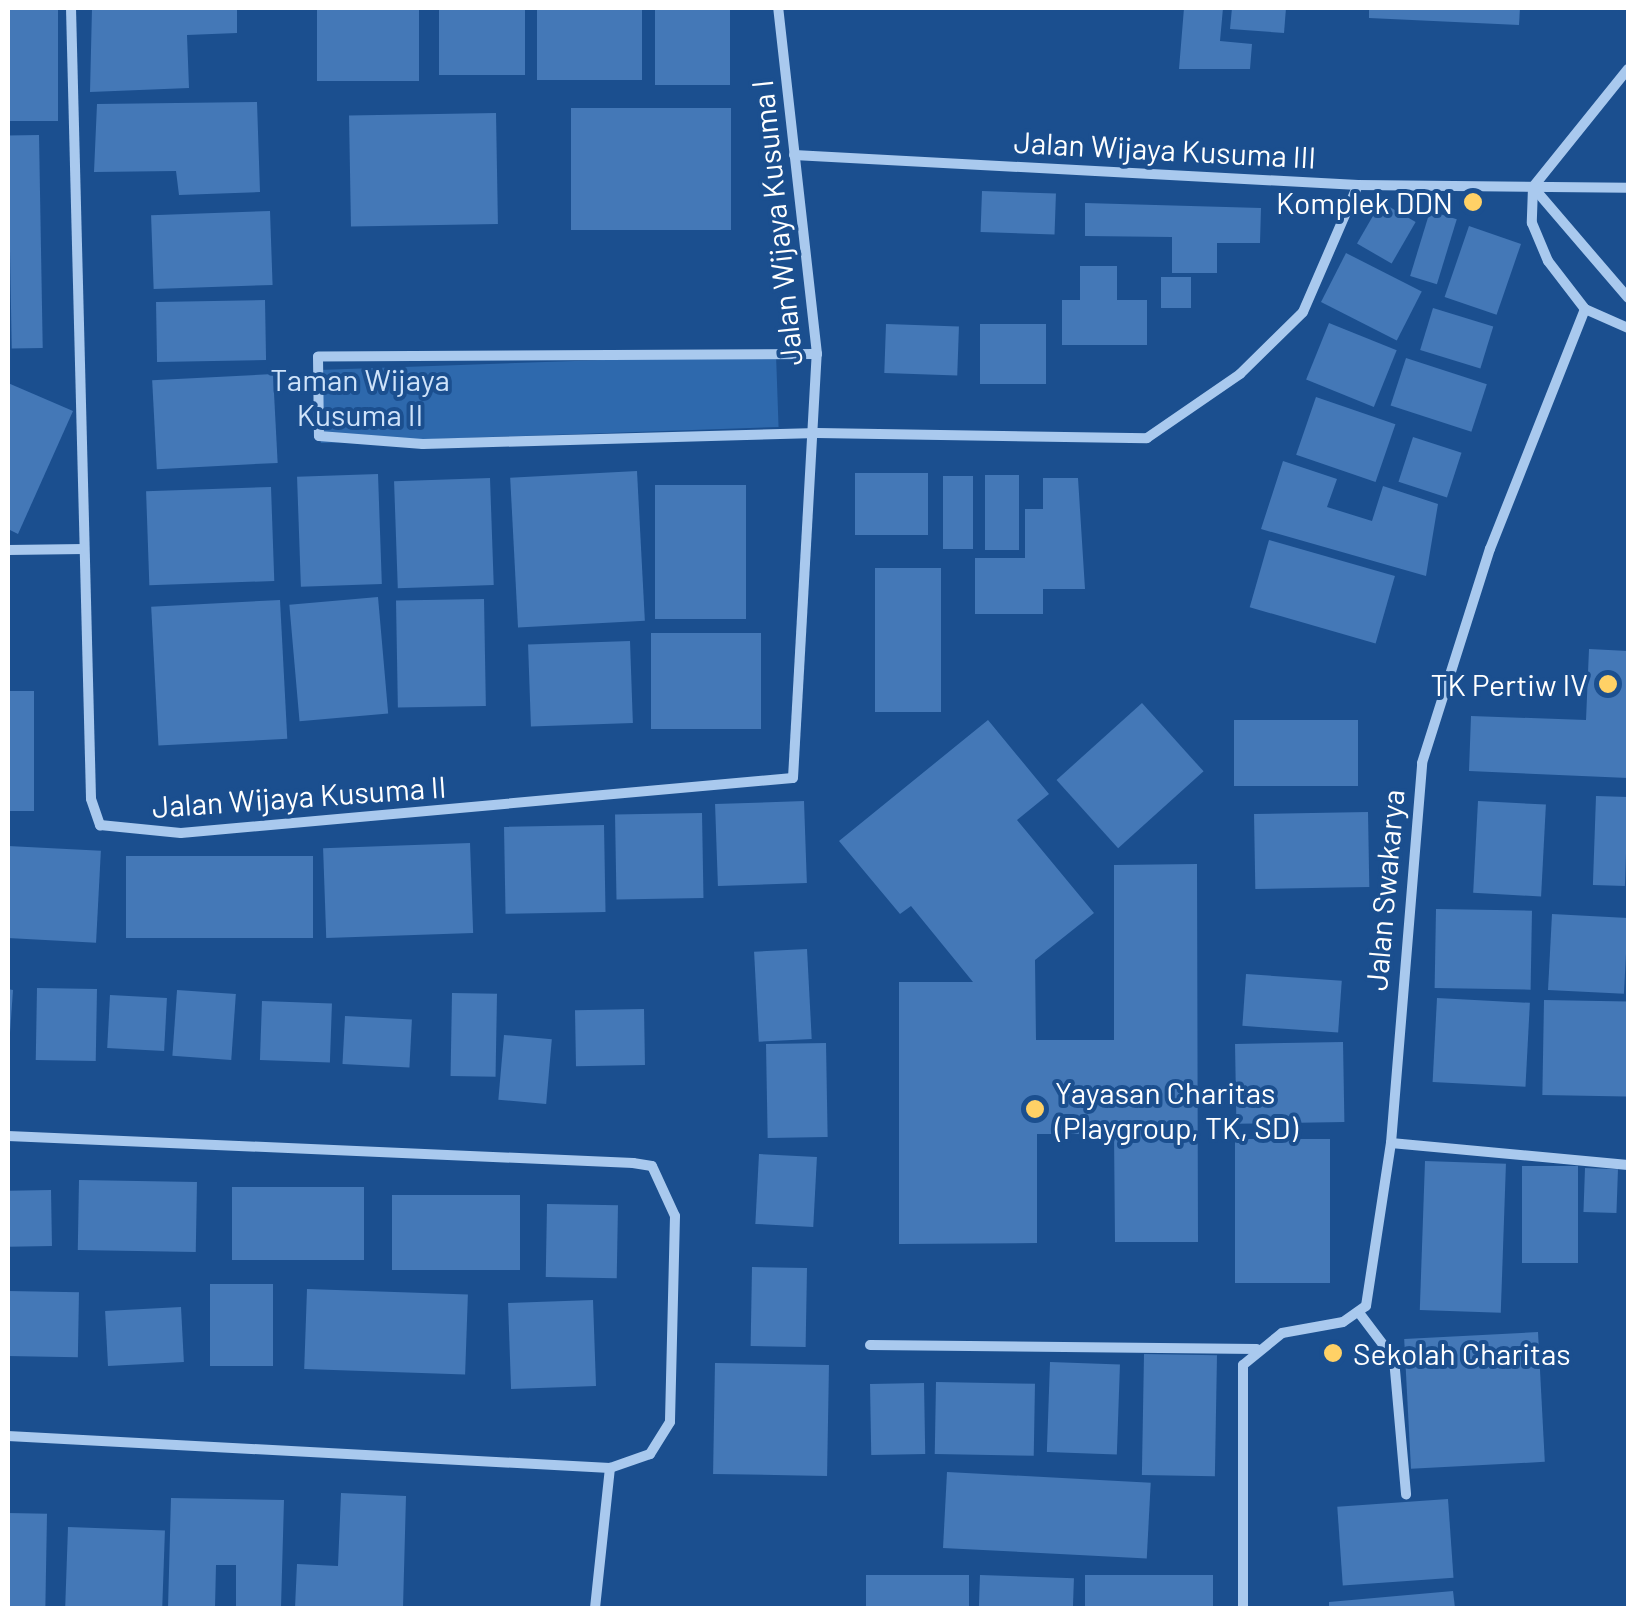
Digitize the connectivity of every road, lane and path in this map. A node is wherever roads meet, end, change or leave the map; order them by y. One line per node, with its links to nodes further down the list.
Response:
1 (71, 8): 14 (street, Jalan Wijaya Kusuma II)
2 (778, 8): 4 (street, Jalan Wijaya Kusuma I)
3 (1628, 69): 6 (street)
4 (794, 155): 5 (street, Jalan Wijaya Kusuma III); 11 (street, Jalan Wijaya Kusuma I)
5 (1358, 184): 6 (street, Jalan Wijaya Kusuma III); 12 (street)
6 (1533, 187): 7 (street, Jalan Wijaya Kusuma III); 8 (street); 9 (street)
7 (1628, 188)
8 (1628, 298)
9 (1584, 309): 10 (street); 16 (street, Jalan Swakarya)
10 (1628, 328)
11 (818, 354): 12 (street, Jalan Wijaya Kusuma I); 12 (street)
12 (817, 433): 14 (street, Jalan Wijaya Kusuma II)
13 (8, 550): 14 (street)
14 (84, 550)
15 (8, 1136): 22 (street)
16 (1391, 1143): 17 (street); 18 (street, Jalan Swakarya)
17 (1628, 1165)
18 (1360, 1314): 20 (street); 23 (street)
19 (870, 1345): 20 (street)
20 (1257, 1349): 25 (street)
21 (8, 1436): 22 (street)
22 (610, 1468): 24 (street)
23 (1406, 1494)
24 (595, 1608)
25 (1243, 1608)

